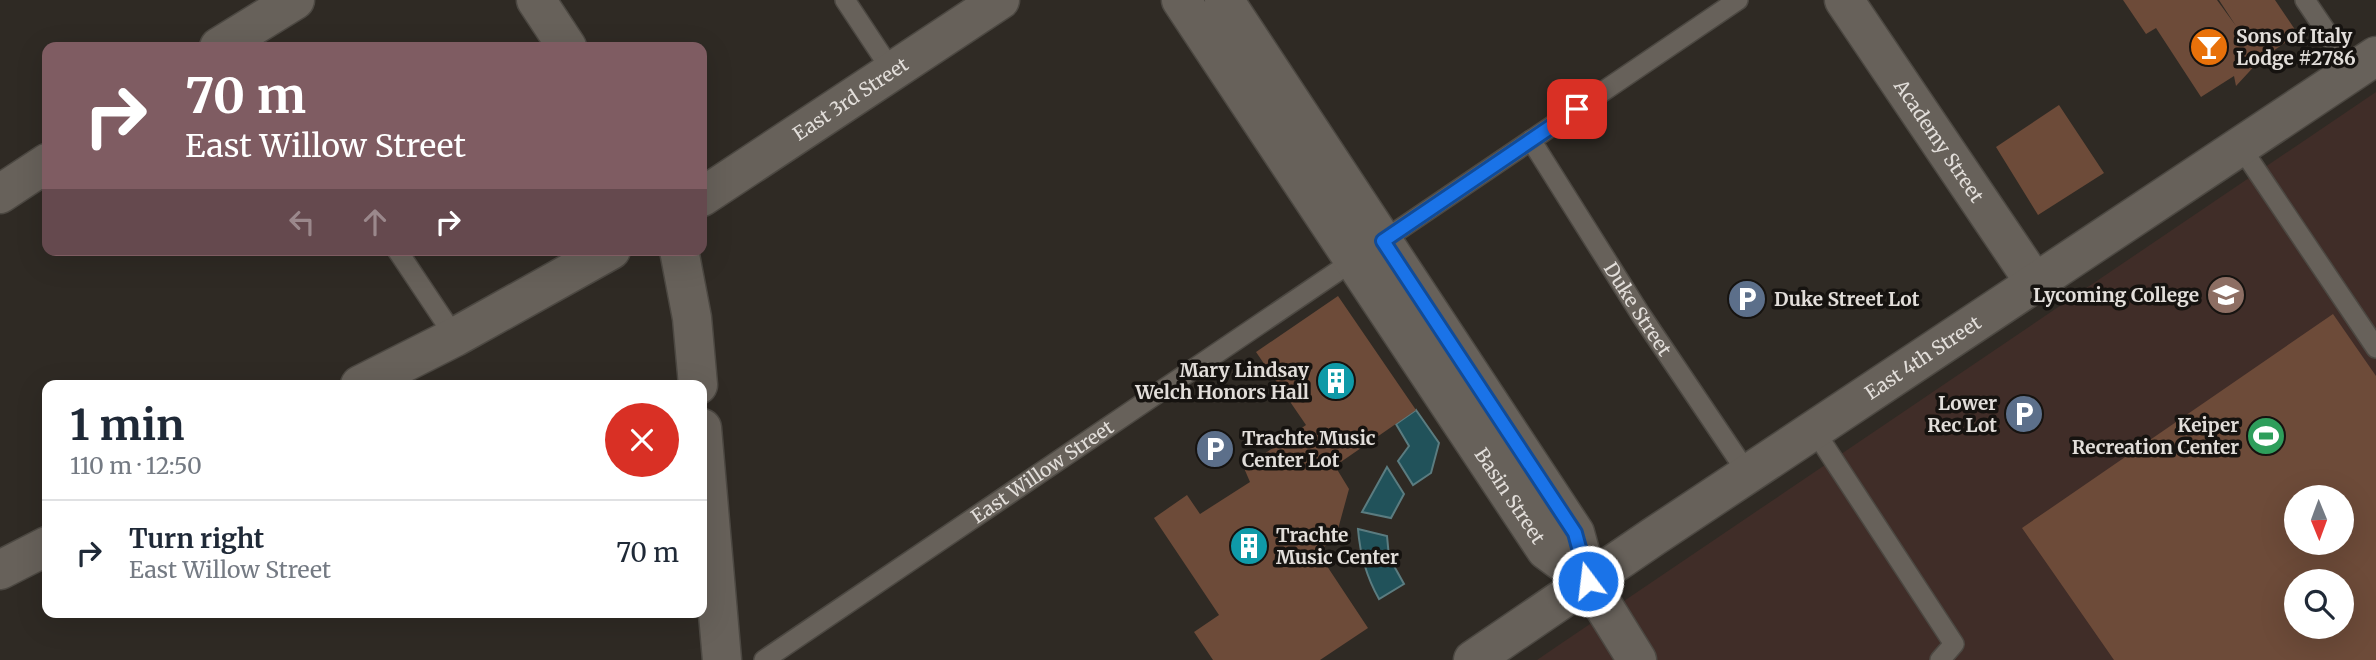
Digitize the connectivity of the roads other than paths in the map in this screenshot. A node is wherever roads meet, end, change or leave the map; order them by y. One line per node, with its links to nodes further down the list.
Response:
1 (295, 0): 10 (street)
2 (536, 0): 11 (street)
3 (845, 0): 13 (lane)
4 (1000, 0): 13 (street, East 3rd Street)
5 (1181, 0): 19 (street, Basin Street)
6 (1224, 0): 19 (street, Basin Street)
7 (1738, 0): 14 (lane, East Willow Street)
8 (1844, 0): 23 (street, Academy Street)
9 (2305, 0): 12 (lane)
10 (244, 40)
11 (564, 42)
12 (2364, 63): 15 (street, East 4th Street)
13 (892, 71): 18 (street, East 3rd Street)
14 (1531, 141): 19 (lane, East Willow Street); 29 (lane, Duke Street)
15 (2240, 146): 23 (street, East 4th Street); 25 (lane)
16 (42, 166): 17 (street)
17 (0, 194)
18 (707, 194)
19 (1368, 251): 33 (street, Basin Street); 35 (lane, East Willow Street)
20 (401, 256): 24 (lane)
21 (600, 256): 24 (street)
22 (680, 256): 27 (street)
23 (2035, 283): 28 (street, East 4th Street)
24 (454, 337): 26 (street)
25 (2376, 348)
26 (370, 380)
27 (698, 380)
28 (1814, 430): 29 (street, East 4th Street); 38 (lane)
29 (1748, 474): 33 (street, East 4th Street)
30 (707, 486): 34 (street)
31 (42, 549): 32 (street)
32 (0, 570)
33 (1588, 581): 36 (street, East 4th Street); 37 (street)
34 (722, 660)
35 (764, 660)
36 (1473, 660)
37 (1637, 660)
38 (1940, 660)

